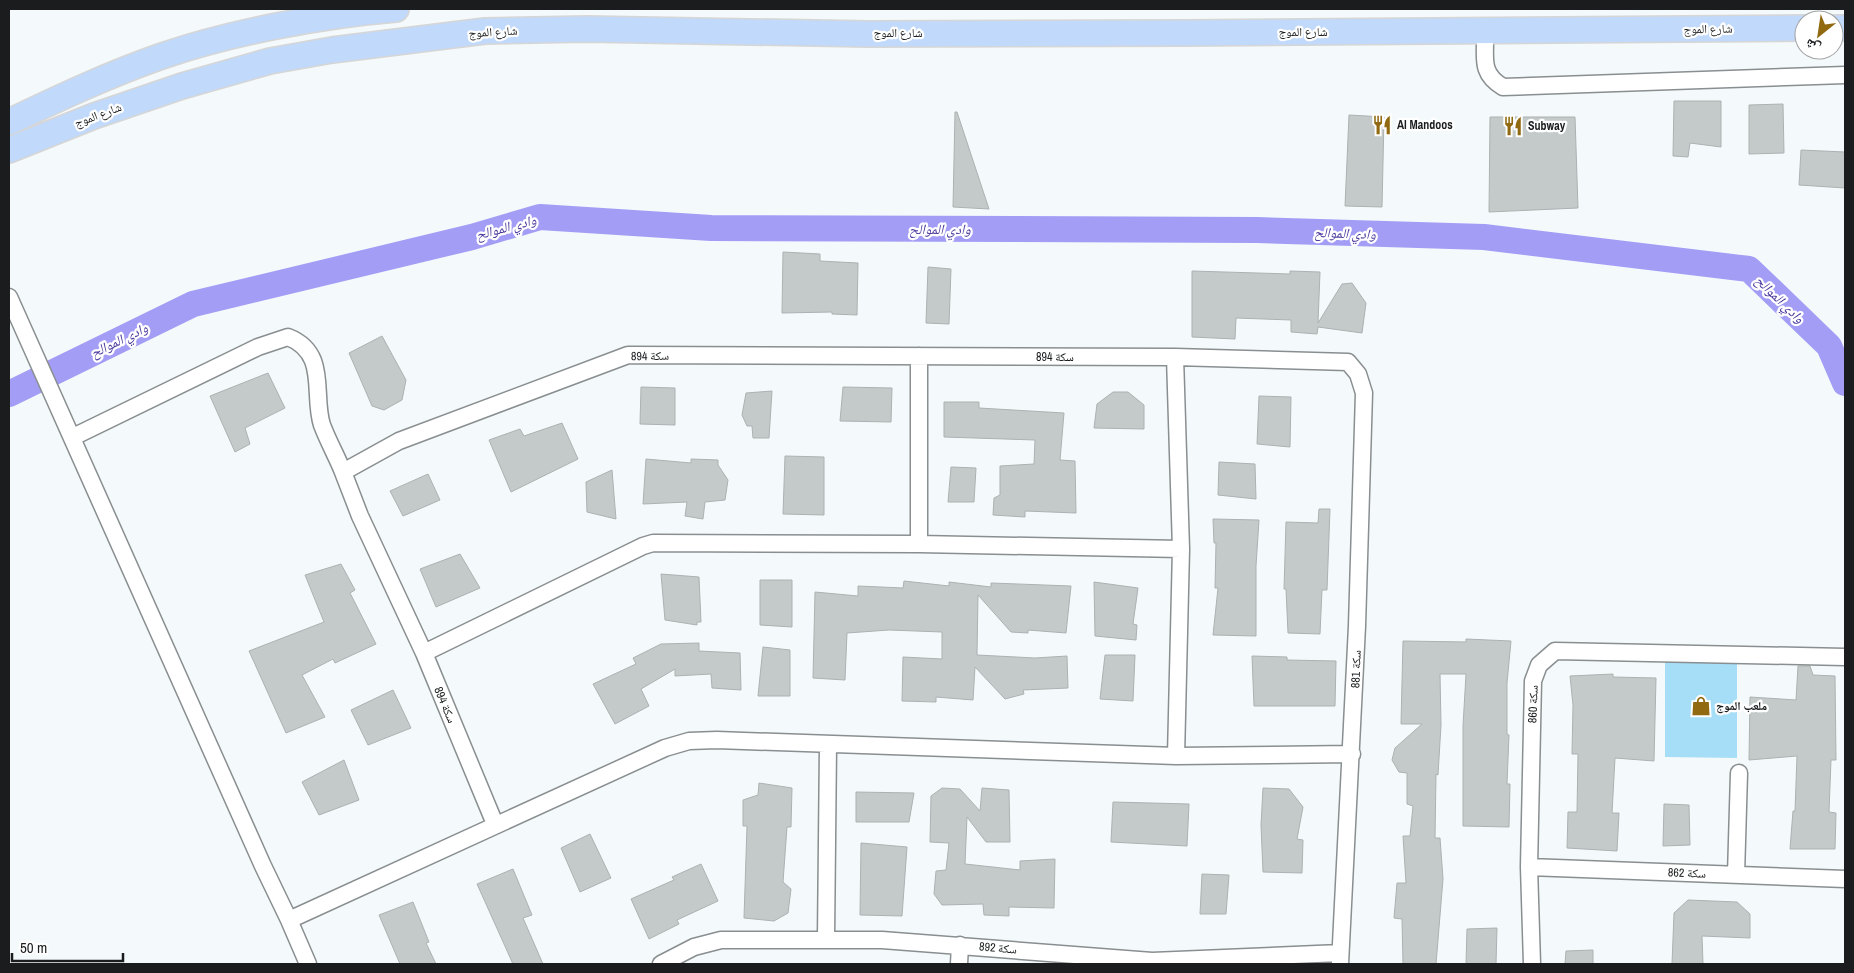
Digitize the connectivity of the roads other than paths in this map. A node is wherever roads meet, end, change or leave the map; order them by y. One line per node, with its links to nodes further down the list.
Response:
1 (396, 9): 6 (main road)
2 (1794, 28): 3 (main road, شارع الموج)
3 (1485, 32): 4 (street); 5 (main road, شارع الموج)
4 (1845, 74)
5 (94, 116): 7 (main road, شارع الموج); 8 (street)
6 (9, 122)
7 (9, 150)
8 (9, 163)
9 (9, 298): 13 (street)
10 (919, 356): 11 (street, سكة 894); 14 (street, سكة 894); 15 (street)
11 (1175, 357): 12 (street, سكة 894); 16 (street)
12 (1358, 374): 20 (street, سكة 881)
13 (73, 437): 14 (street); 27 (street)
14 (343, 472): 17 (street, سكة 894)
15 (919, 544): 16 (street); 17 (street)
16 (1181, 549): 21 (street)
17 (424, 653): 23 (street, سكة 894)
18 (1845, 657): 24 (street, سكة 860)
19 (828, 745): 21 (street); 23 (street); 28 (street)
20 (1352, 754): 21 (street); 30 (street, سكة 881)
21 (1176, 756)
22 (1739, 773): 25 (street)
23 (495, 824): 27 (street)
24 (1529, 867): 25 (street, سكة 862); 35 (street, سكة 860)
25 (1736, 875): 26 (street, سكة 862)
26 (1845, 879)
27 (289, 920): 32 (street)
28 (826, 938): 29 (street, سكة 892); 33 (street, سكة 892)
29 (960, 945): 31 (street, سكة 892); 34 (street)
30 (1340, 959): 31 (street, سكة 892)
31 (1152, 963)
32 (308, 964)
33 (661, 964)
34 (959, 964)
35 (1532, 964)

